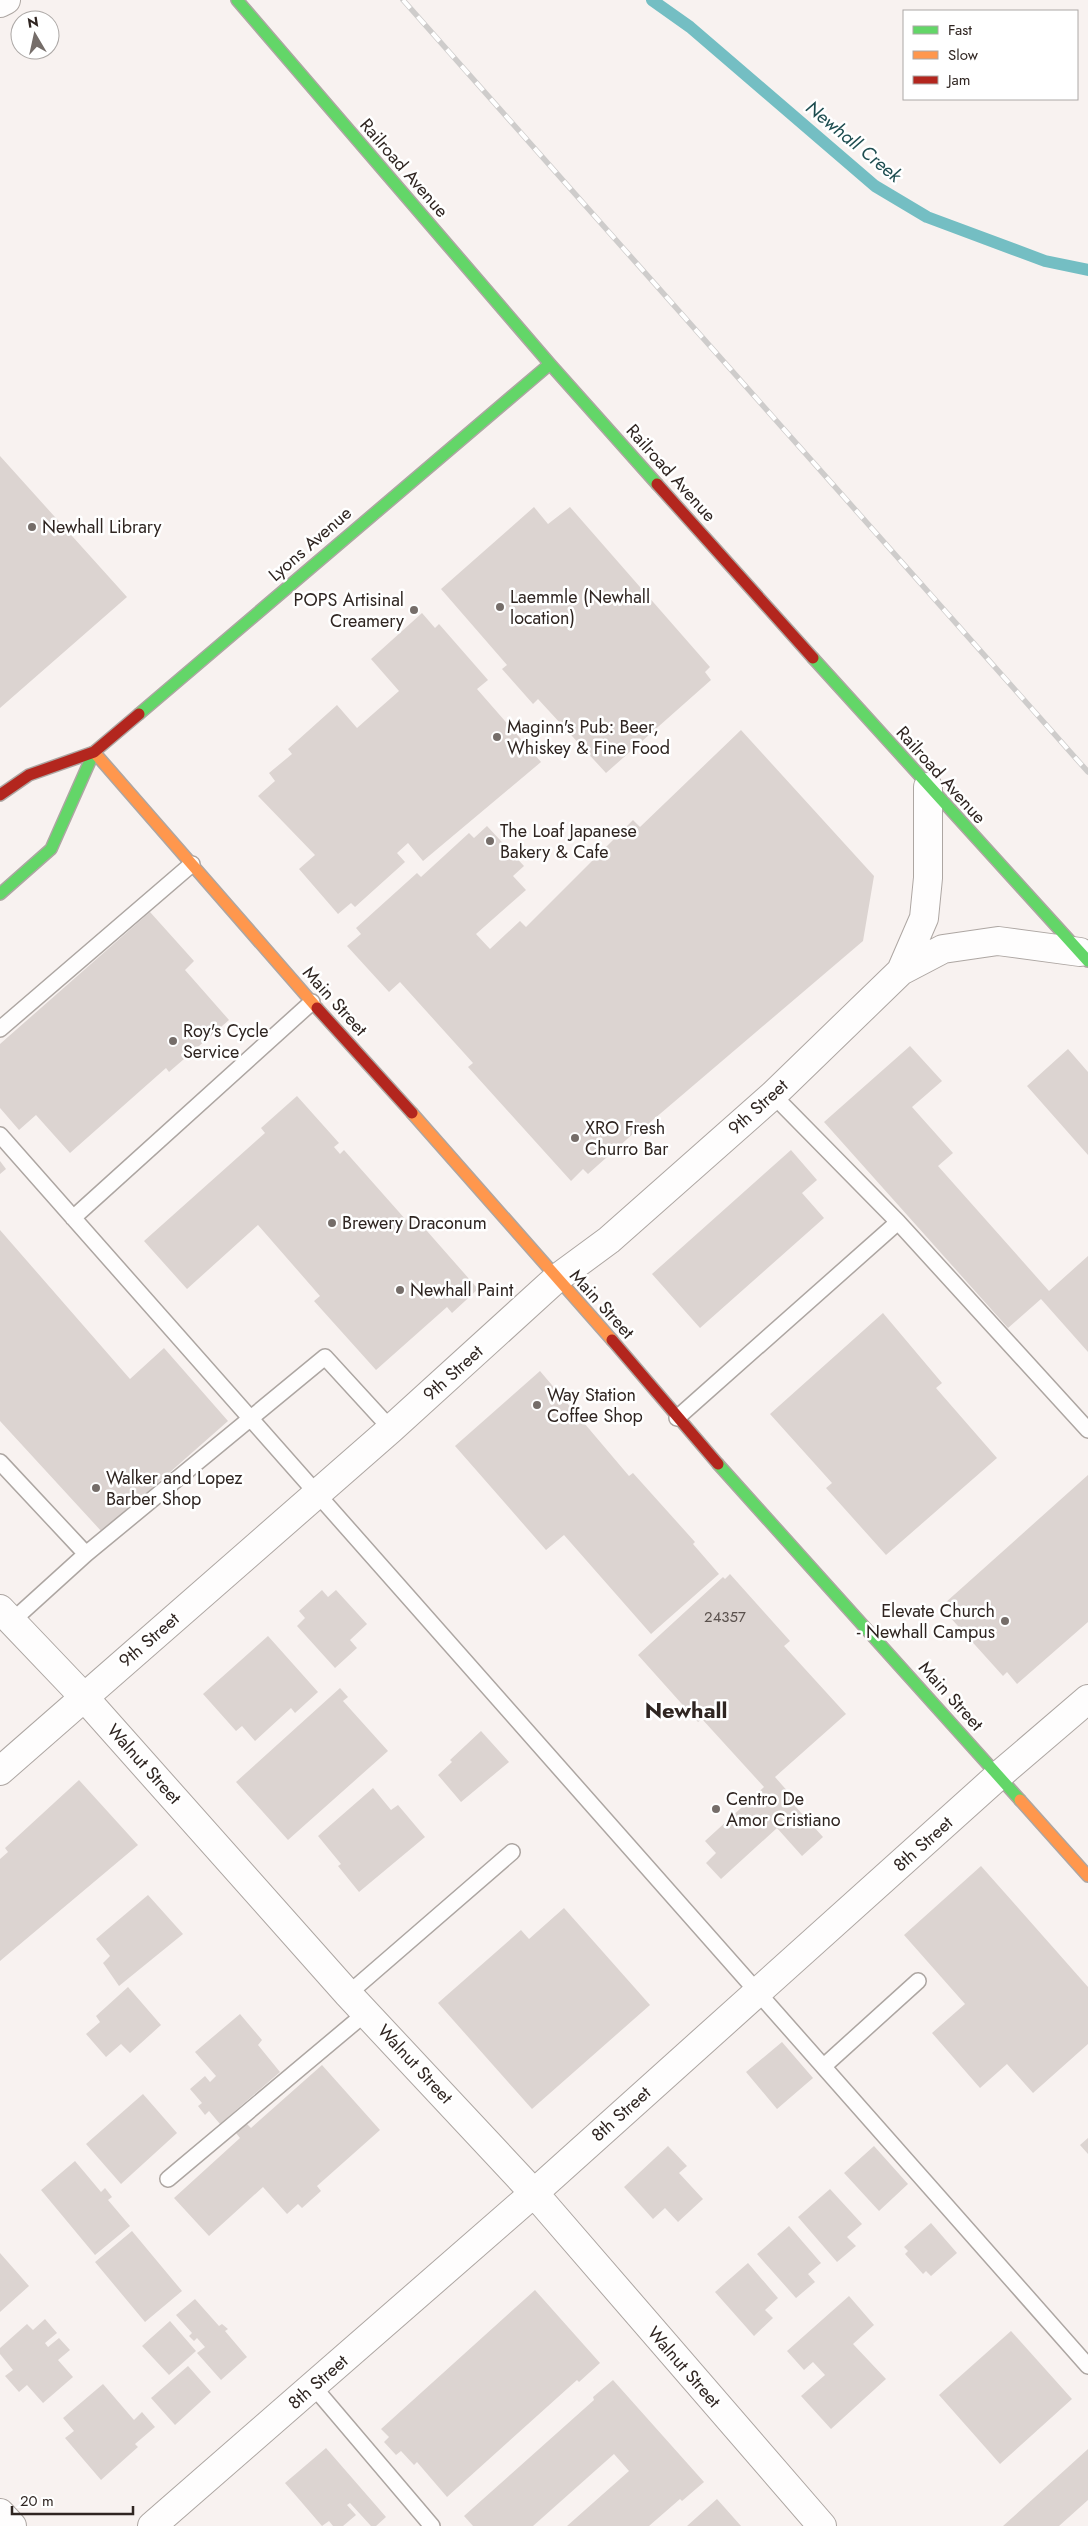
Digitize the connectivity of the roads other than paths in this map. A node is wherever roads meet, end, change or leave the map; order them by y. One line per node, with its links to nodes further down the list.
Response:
1 (6, 0): 3 (street)
2 (237, 0): 4 (main road, Railroad Avenue)
3 (0, 3)
4 (550, 364): 5 (main road, Lyons Avenue); 6 (main road, Railroad Avenue)
5 (94, 752): 7 (main road, Lyons Avenue); 8 (main road, Main Street); 9 (main road, Lyons Avenue)
6 (928, 787): 10 (main road, Railroad Avenue); 11 (street, 9th Street)
7 (0, 795)
8 (192, 864): 12 (main road, Main Street); 13 (lane)
9 (0, 894)
10 (1084, 956): 11 (street, 9th Street)
11 (901, 971): 14 (street, 9th Street)
12 (312, 1002): 16 (lane); 18 (main road, Main Street)
13 (0, 1029)
14 (773, 1095): 17 (lane); 18 (street, 9th Street)
15 (0, 1135): 16 (lane)
16 (73, 1218): 20 (lane)
17 (898, 1222): 19 (lane); 22 (lane)
18 (556, 1279): 19 (main road, Main Street); 21 (street, 9th Street)
19 (677, 1418): 30 (main road, Main Street)
20 (250, 1419): 21 (lane); 24 (lane); 25 (lane)
21 (391, 1429): 24 (street, 9th Street)
22 (1088, 1430)
23 (0, 1462): 25 (lane)
24 (316, 1495): 27 (street, 9th Street); 34 (lane)
25 (86, 1554): 26 (lane)
26 (6, 1616): 27 (street, Walnut Street)
27 (83, 1696): 29 (street, 9th Street); 35 (street, Walnut Street)
28 (1088, 1699): 30 (street, 8th Street)
29 (0, 1771)
30 (998, 1776): 32 (main road, Main Street); 34 (street, 8th Street)
31 (512, 1852): 35 (lane)
32 (1088, 1876)
33 (918, 1981): 36 (lane)
34 (758, 1991): 36 (lane); 38 (street, 8th Street)
35 (358, 2003): 37 (lane); 38 (street, Walnut Street)
36 (824, 2066): 39 (lane)
37 (168, 2179)
38 (534, 2193): 40 (street, 8th Street); 45 (street, Walnut Street)
39 (1088, 2366)
40 (313, 2386): 43 (street, 8th Street); 44 (lane)
41 (0, 2513): 42 (street)
42 (12, 2526)
43 (152, 2526)
44 (432, 2526)
45 (822, 2526)

